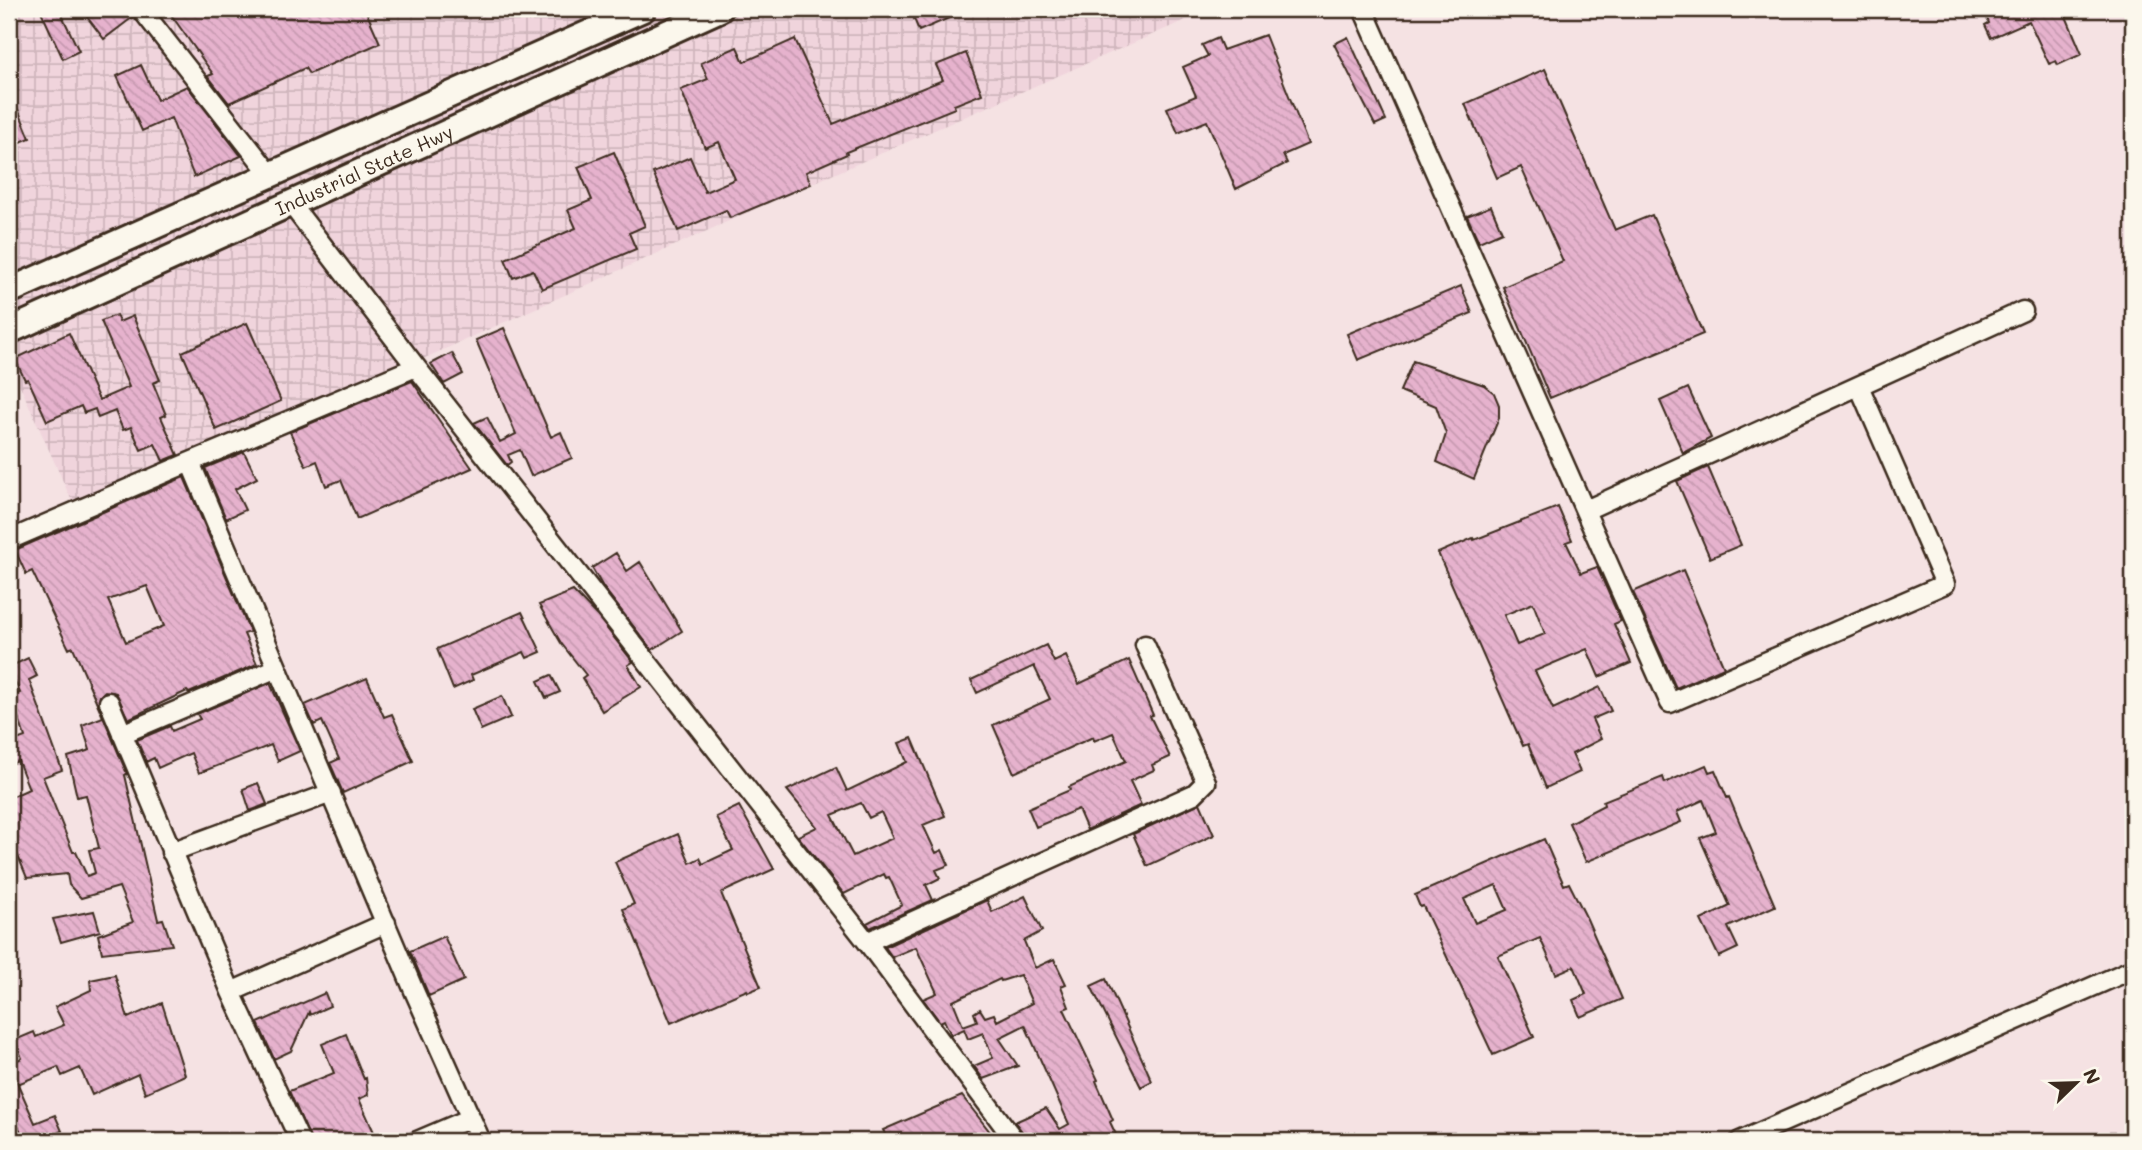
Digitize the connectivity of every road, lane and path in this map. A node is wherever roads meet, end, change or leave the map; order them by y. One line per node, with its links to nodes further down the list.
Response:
1 (141, 9): 7 (street)
2 (643, 9): 5 (main road, Industrial State Hwy)
3 (720, 9): 6 (main road, Industrial State Hwy)
4 (1363, 9): 17 (street)
5 (424, 106): 6 (main road); 7 (main road, Industrial State Hwy)
6 (439, 136): 8 (main road, Industrial State Hwy)
7 (270, 174): 9 (main road, Industrial State Hwy)
8 (291, 204): 10 (main road, Industrial State Hwy); 14 (street)
9 (129, 238): 10 (main road); 11 (main road, Industrial State Hwy)
10 (144, 270): 13 (main road, Industrial State Hwy)
11 (9, 291)
12 (2024, 311): 15 (street)
13 (9, 331)
14 (415, 367): 16 (street); 26 (street)
15 (1859, 386): 17 (street); 17 (street)
16 (190, 462): 18 (street); 20 (street)
17 (1586, 510)
18 (9, 540)
19 (1145, 645): 26 (street)
20 (277, 668): 22 (street); 23 (street)
21 (109, 702): 22 (street)
22 (122, 734): 24 (street)
23 (331, 793): 24 (street); 25 (street)
24 (171, 852): 28 (street)
25 (386, 923): 28 (street); 29 (street)
26 (867, 942): 33 (street)
27 (2133, 969): 34 (street)
28 (231, 992): 30 (street)
29 (471, 1118): 31 (street); 32 (street)
30 (300, 1141)
31 (417, 1141)
32 (481, 1141)
33 (1014, 1141)
34 (1740, 1141)

